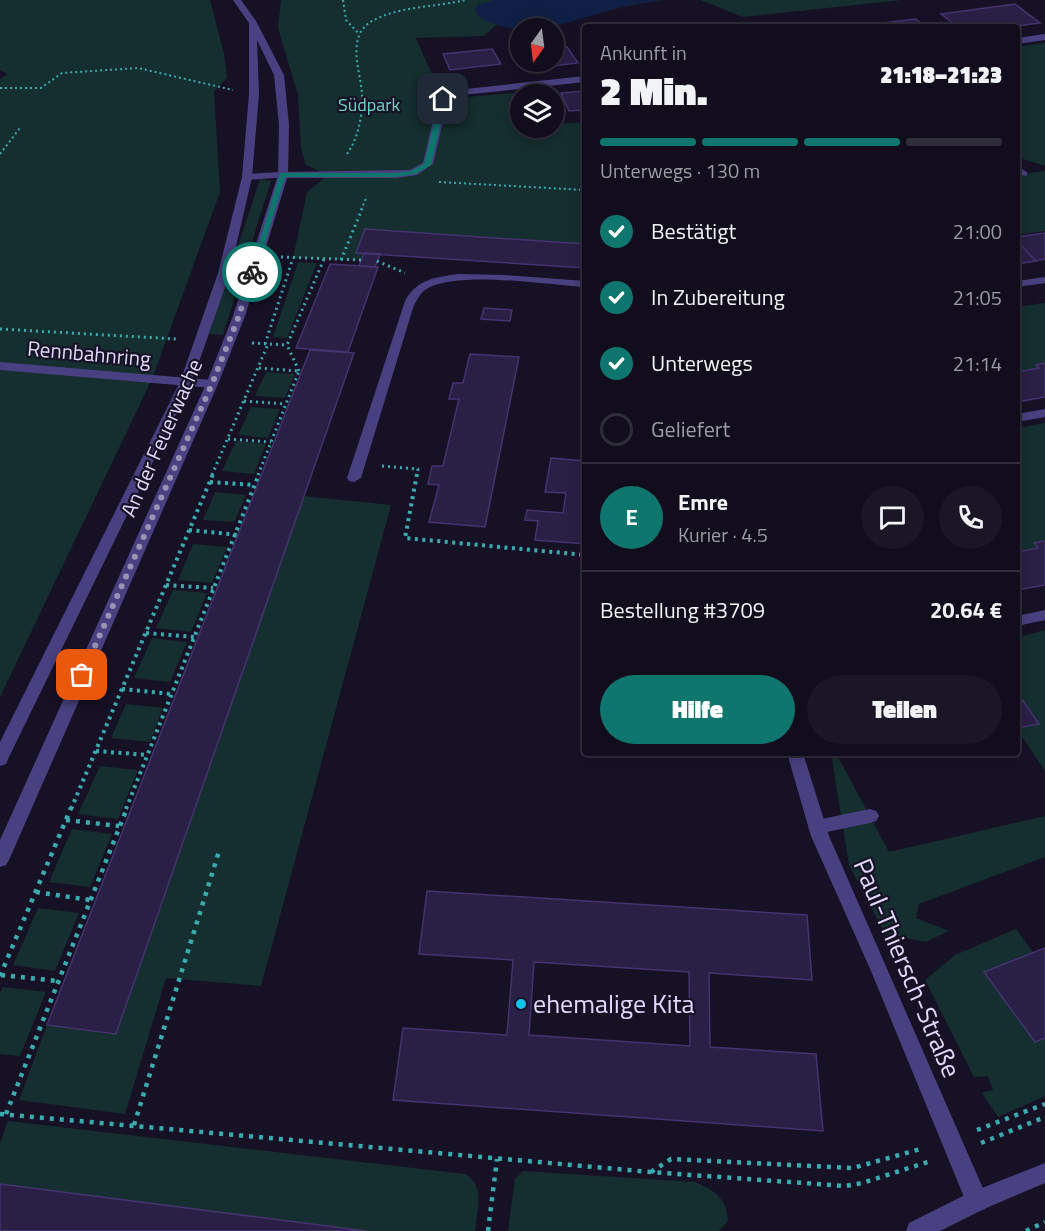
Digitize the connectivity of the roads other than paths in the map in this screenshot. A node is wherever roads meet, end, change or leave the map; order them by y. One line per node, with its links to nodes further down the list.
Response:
1 (237, 0): 2 (street, An der Feuerwache)
2 (252, 21): 6 (street, An der Feuerwache); 7 (street, An der Feuerwache)
3 (1045, 37): 4 (street)
4 (1020, 41)
5 (582, 79): 6 (street)
6 (283, 175): 7 (street); 13 (street, An der Feuerwache)
7 (247, 177): 12 (street, An der Feuerwache)
8 (1045, 280): 10 (street)
9 (582, 284): 16 (street)
10 (1020, 284)
11 (0, 366): 12 (street, Rennbahnring)
12 (186, 382): 13 (street, Rennbahnring); 20 (street, An der Feuerwache)
13 (212, 384): 23 (street, An der Feuerwache)
14 (1045, 413): 15 (street)
15 (1020, 417)
16 (354, 478)
17 (1045, 615): 18 (street)
18 (1020, 620)
19 (796, 756): 22 (street, Paul-Thiersch-Straße)
20 (0, 759)
21 (870, 816): 22 (street)
22 (817, 827): 25 (street, Paul-Thiersch-Straße)
23 (0, 860)
24 (1045, 1173): 25 (street)
25 (977, 1201): 26 (street)
26 (917, 1231)

